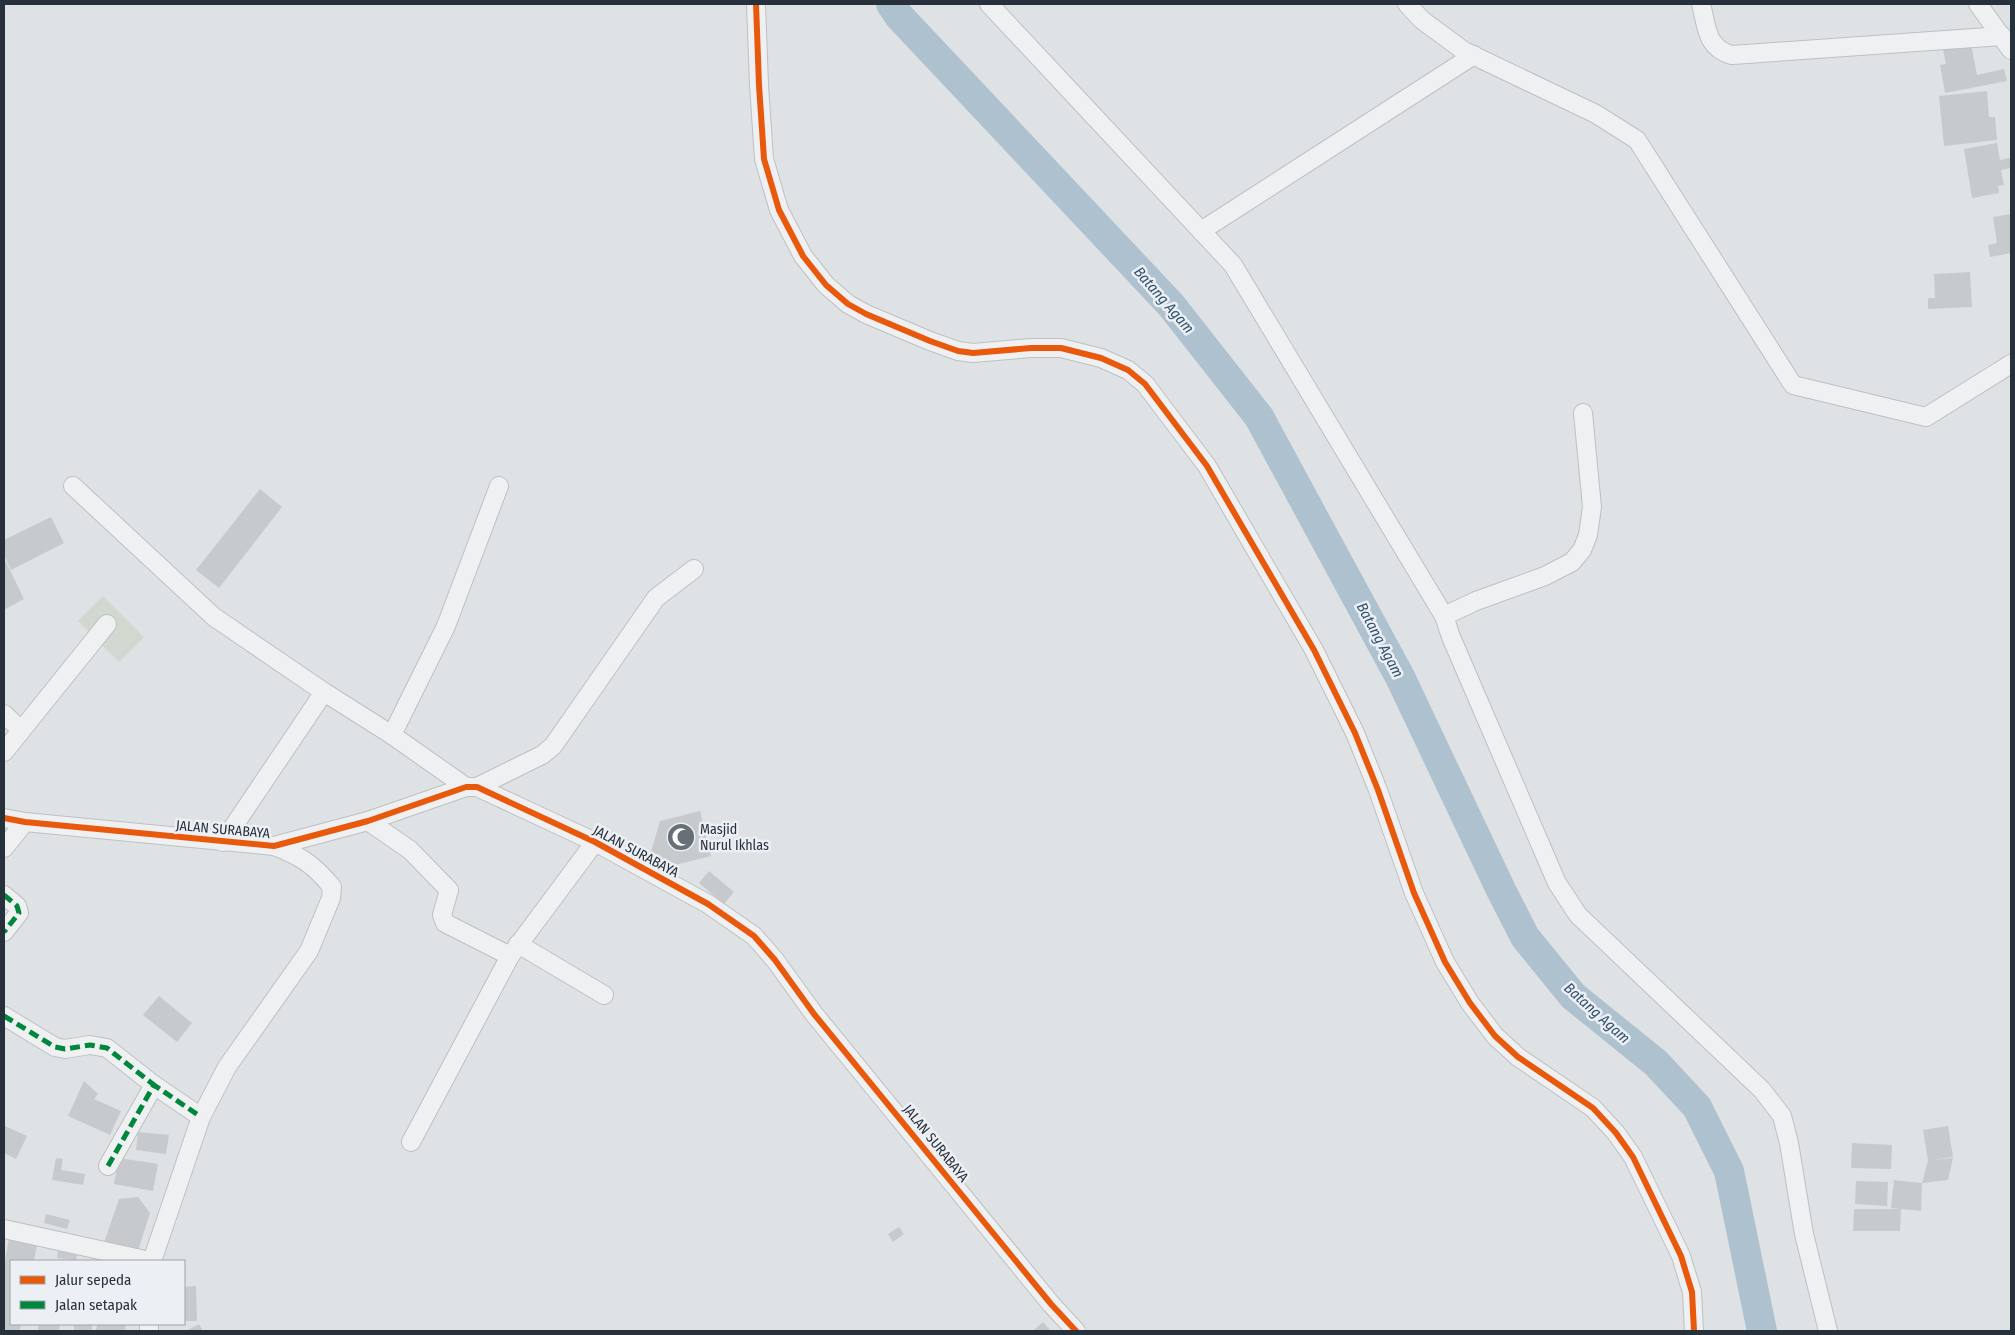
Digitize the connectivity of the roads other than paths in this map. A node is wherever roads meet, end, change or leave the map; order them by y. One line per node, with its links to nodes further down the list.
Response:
1 (756, 4): 42 (street)
2 (989, 4): 8 (street)
3 (1407, 4): 7 (street)
4 (1701, 4): 6 (street)
5 (1978, 4): 6 (street)
6 (2007, 43)
7 (1474, 55): 8 (street); 9 (street)
8 (1201, 231): 14 (street)
9 (2011, 364)
10 (1583, 413): 14 (street)
11 (73, 486): 16 (street)
12 (499, 486): 19 (street)
13 (694, 569): 21 (street)
14 (1444, 616): 43 (street)
15 (107, 624): 18 (street)
16 (324, 692): 19 (street); 25 (street)
17 (4, 714): 18 (street)
18 (21, 730): 20 (street)
19 (392, 735): 21 (street)
20 (4, 752)
21 (471, 787): 23 (street, JALAN SURABAYA); 26 (street, JALAN SURABAYA)
22 (4, 818): 24 (street, JALAN SURABAYA)
23 (368, 821): 27 (street, JALAN SURABAYA); 31 (street)
24 (25, 822): 25 (street, JALAN SURABAYA); 28 (street)
25 (223, 842): 27 (street, JALAN SURABAYA)
26 (595, 842): 31 (street); 41 (street, JALAN SURABAYA)
27 (274, 846): 35 (street)
28 (4, 848)
29 (4, 894): 30 (street)
30 (4, 932)
31 (514, 950): 32 (street); 36 (street)
32 (604, 995)
33 (4, 1016): 34 (street)
34 (154, 1085): 35 (street); 37 (street)
35 (201, 1117): 40 (street)
36 (411, 1142)
37 (108, 1166)
38 (4, 1229): 39 (street)
39 (146, 1260)
40 (151, 1260)
41 (1076, 1331)
42 (1694, 1331)
43 (1828, 1331)

